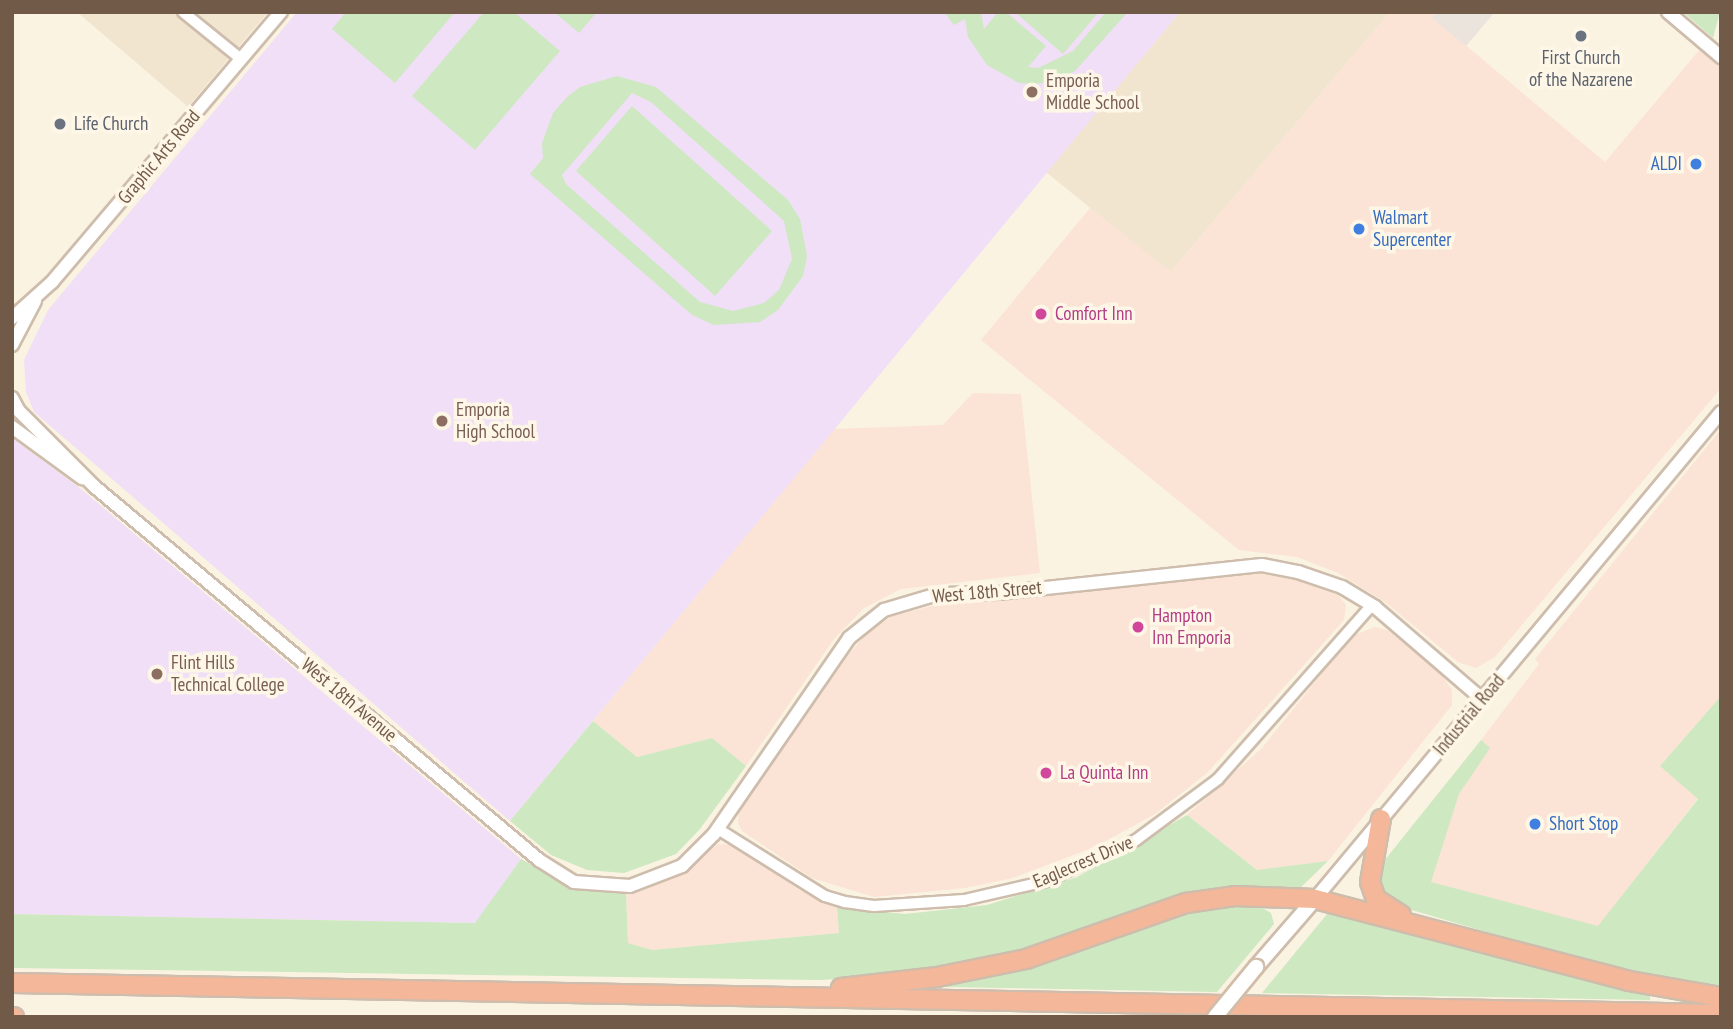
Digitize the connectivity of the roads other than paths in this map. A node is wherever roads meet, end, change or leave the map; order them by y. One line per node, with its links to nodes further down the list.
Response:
1 (183, 12): 5 (street)
2 (281, 12): 5 (street, Graphic Arts Road)
3 (1668, 12): 4 (street)
4 (1721, 57)
5 (241, 59): 6 (street, Graphic Arts Road)
6 (35, 301): 7 (street, Graphic Arts Road); 8 (street, Graphic Arts Road)
7 (12, 318)
8 (12, 345)
9 (12, 398): 12 (street, West 18th Avenue)
10 (1721, 412): 14 (street, Industrial Road)
11 (12, 427): 12 (street, West 18th Avenue)
12 (89, 482): 17 (street, West 18th Avenue)
13 (1372, 605): 14 (street, West 18th Street); 16 (street, West 18th Street); 16 (street, Eaglecrest Drive)
14 (1482, 699): 15 (street, Industrial Road)
15 (1381, 819): 18 (street, Industrial Road); 19 (highway)
16 (718, 829): 17 (street, West 18th Street)
17 (545, 864)
18 (1315, 898): 19 (highway); 21 (highway); 24 (main road, Industrial Road, bridge)
19 (1424, 925): 22 (highway)
20 (12, 984): 21 (highway)
21 (796, 995): 23 (highway)
22 (1721, 997)
23 (1721, 1014)
24 (1215, 1017)

